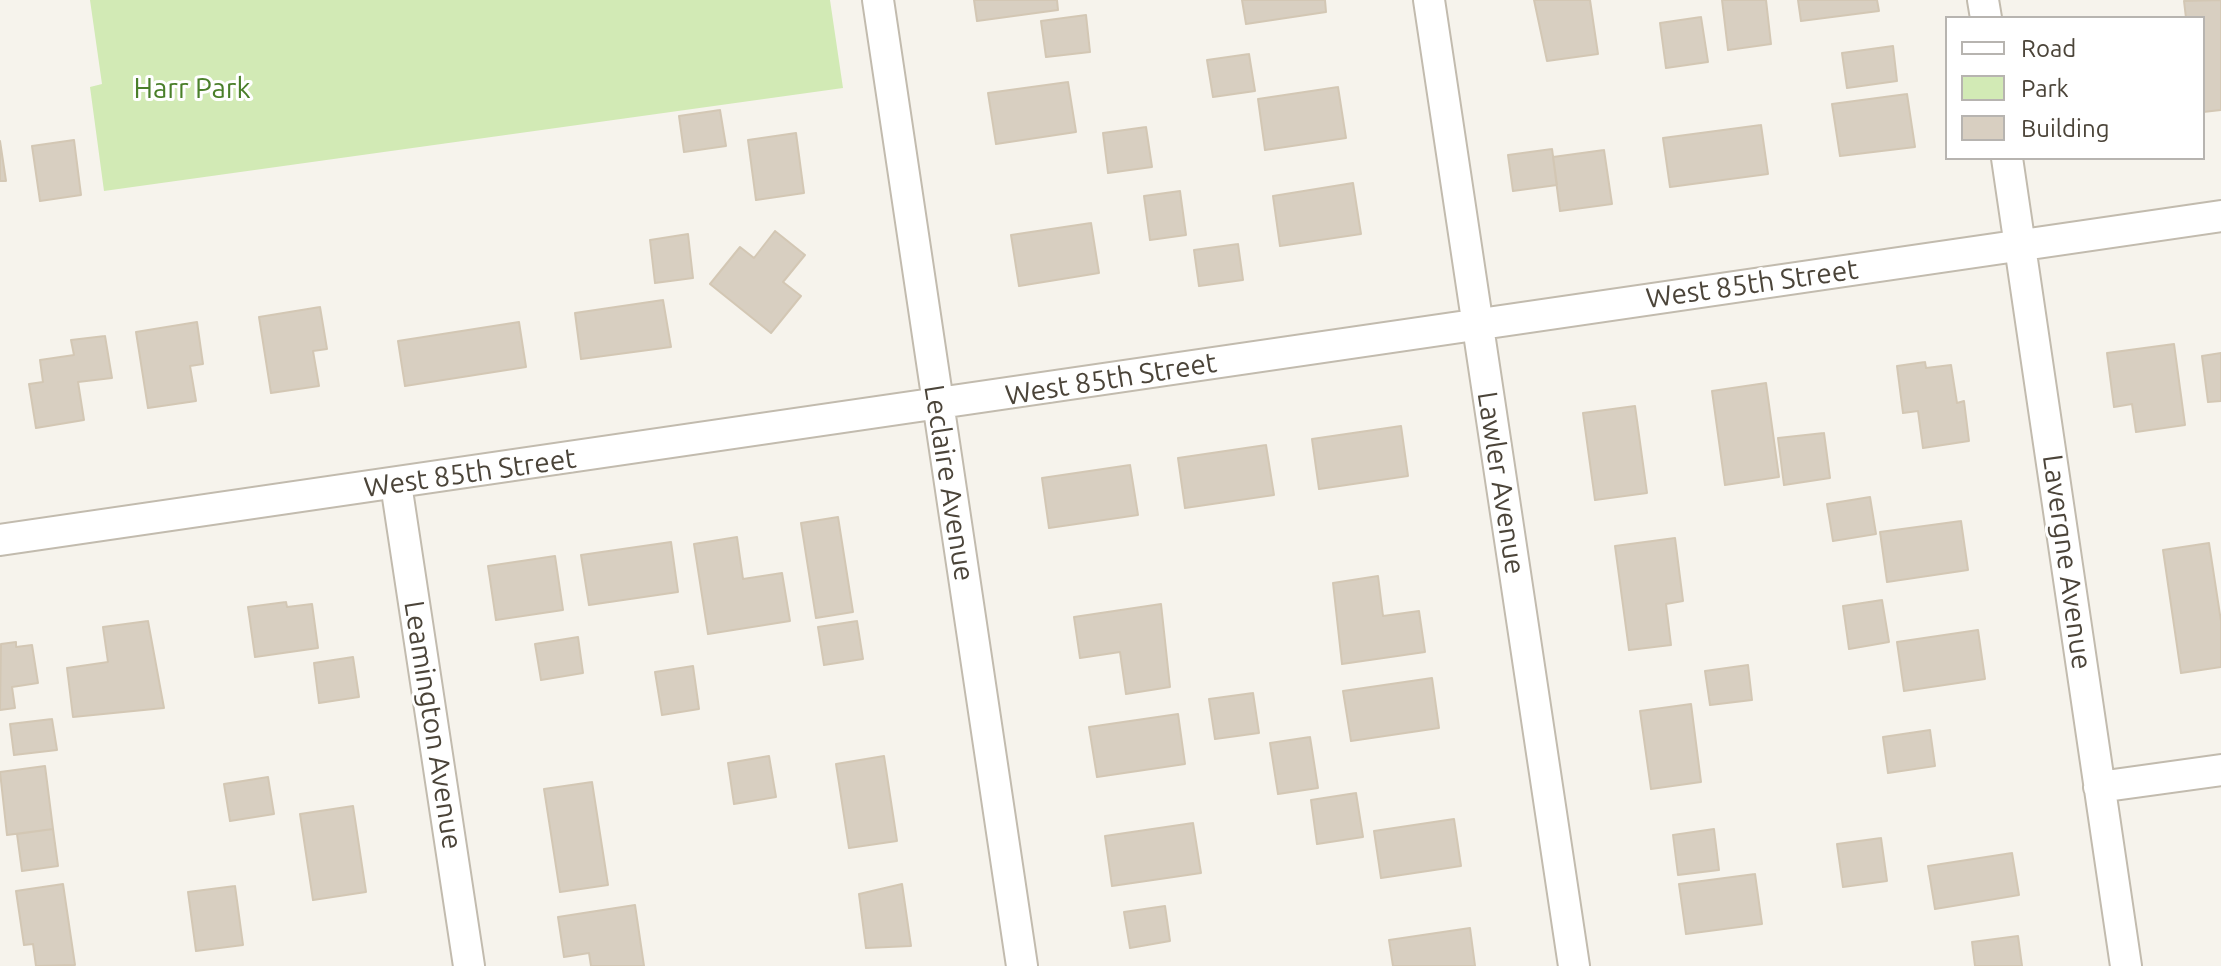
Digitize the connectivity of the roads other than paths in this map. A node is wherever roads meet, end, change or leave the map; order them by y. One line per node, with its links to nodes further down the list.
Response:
1 (878, 0): 7 (street, Leclaire Avenue)
2 (1429, 0): 6 (street, Lawler Avenue)
3 (2007, 160): 5 (street, Lavergne Avenue)
4 (2221, 216): 5 (street, West 85th Street)
5 (2021, 245): 6 (street, West 85th Street); 11 (street, Lavergne Avenue)
6 (1477, 323): 7 (street, West 85th Street); 14 (street, Lawler Avenue)
7 (937, 405): 8 (street, West 85th Street); 13 (street, Leclaire Avenue)
8 (396, 484): 9 (street, West 85th Street); 12 (street, Leamington Avenue)
9 (0, 540)
10 (2221, 770): 11 (street)
11 (2099, 787): 15 (street, Lavergne Avenue)
12 (469, 966)
13 (1022, 966)
14 (1574, 966)
15 (2126, 966)

